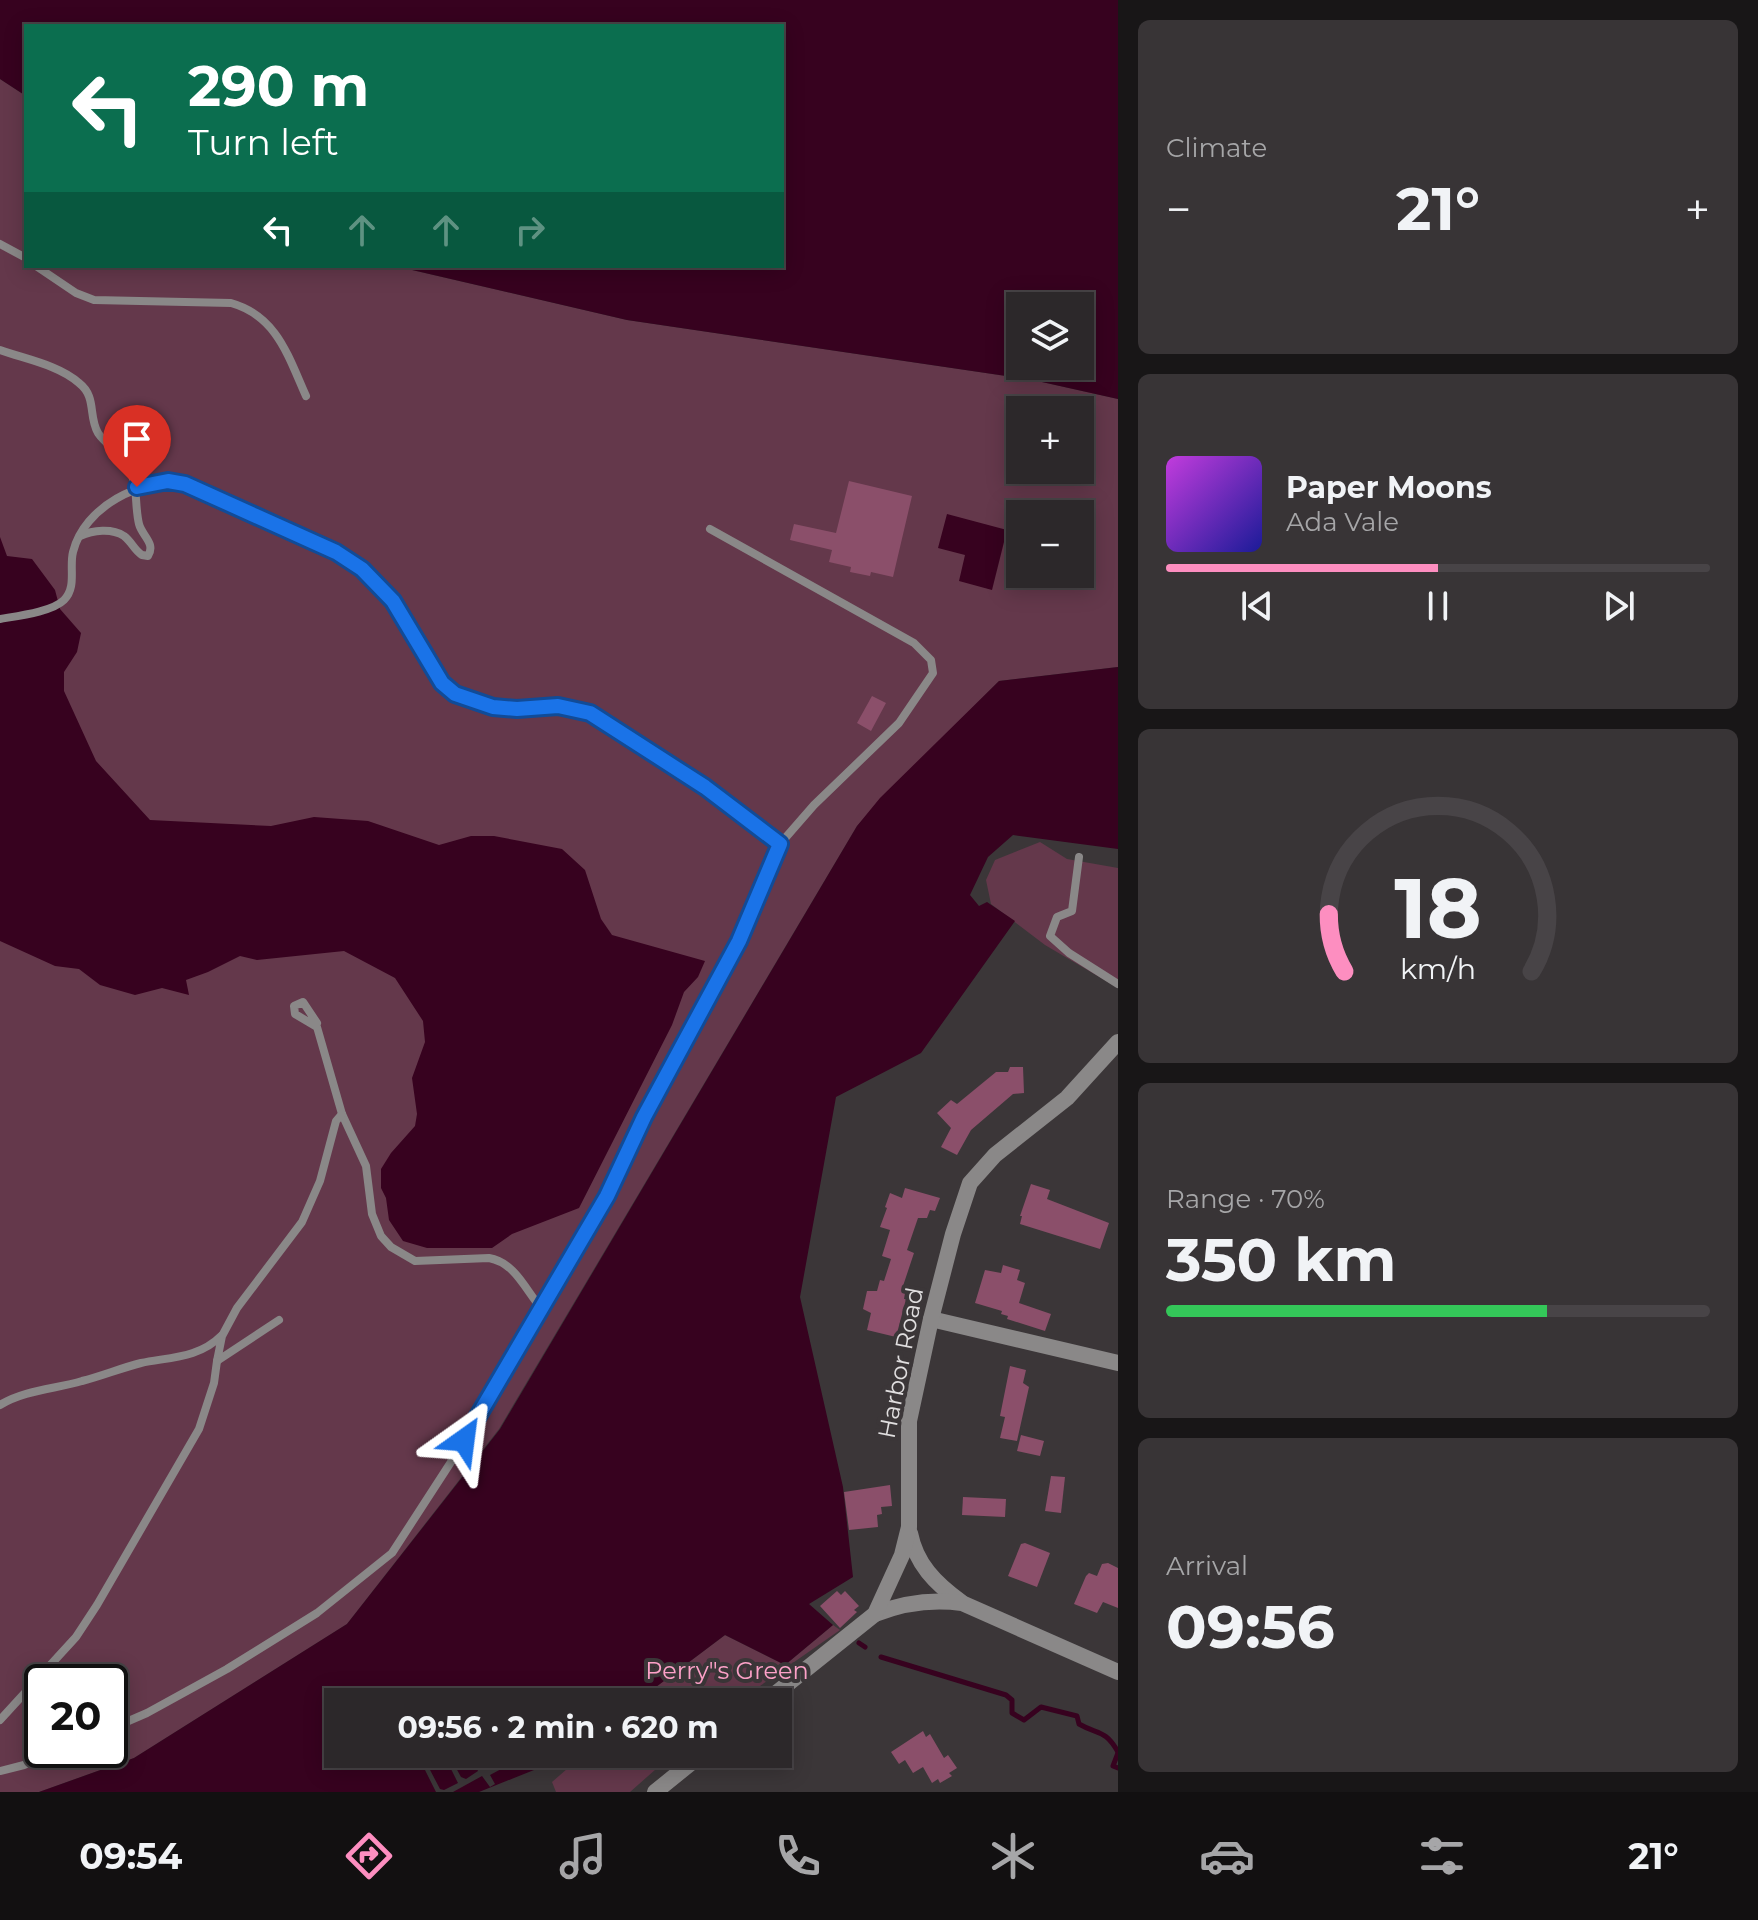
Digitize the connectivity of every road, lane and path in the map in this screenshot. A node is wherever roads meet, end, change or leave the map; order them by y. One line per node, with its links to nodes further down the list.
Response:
1 (0, 244): 2 (lane)
2 (24, 257)
3 (39, 268): 5 (lane)
4 (0, 350): 6 (lane)
5 (306, 396)
6 (137, 487): 7 (lane); 10 (lane); 12 (lane)
7 (139, 524): 9 (lane); 9 (lane)
8 (710, 529): 12 (lane)
9 (123, 536): 10 (lane)
10 (79, 537): 11 (lane)
11 (0, 619)
12 (780, 844): 18 (lane)
13 (1079, 857): 14 (lane)
14 (1118, 984)
15 (317, 1023): 17 (lane)
16 (1118, 1042): 19 (street, Harbor Road)
17 (342, 1114): 18 (lane); 21 (lane)
18 (542, 1309): 31 (lane)
19 (931, 1319): 23 (street); 25 (street, Harbor Road)
20 (279, 1320): 22 (lane)
21 (222, 1336): 22 (lane); 24 (lane)
22 (217, 1361): 30 (lane)
23 (1118, 1363)
24 (0, 1405)
25 (909, 1527): 26 (street); 27 (street, Harbor Road)
26 (962, 1603): 27 (street); 28 (street)
27 (875, 1614): 29 (street, Harbor Road)
28 (1118, 1672)
29 (782, 1688)
30 (0, 1720)
31 (128, 1721)
32 (24, 1765): 34 (lane)
33 (685, 1768): 35 (street)
34 (0, 1771)
35 (655, 1792)

